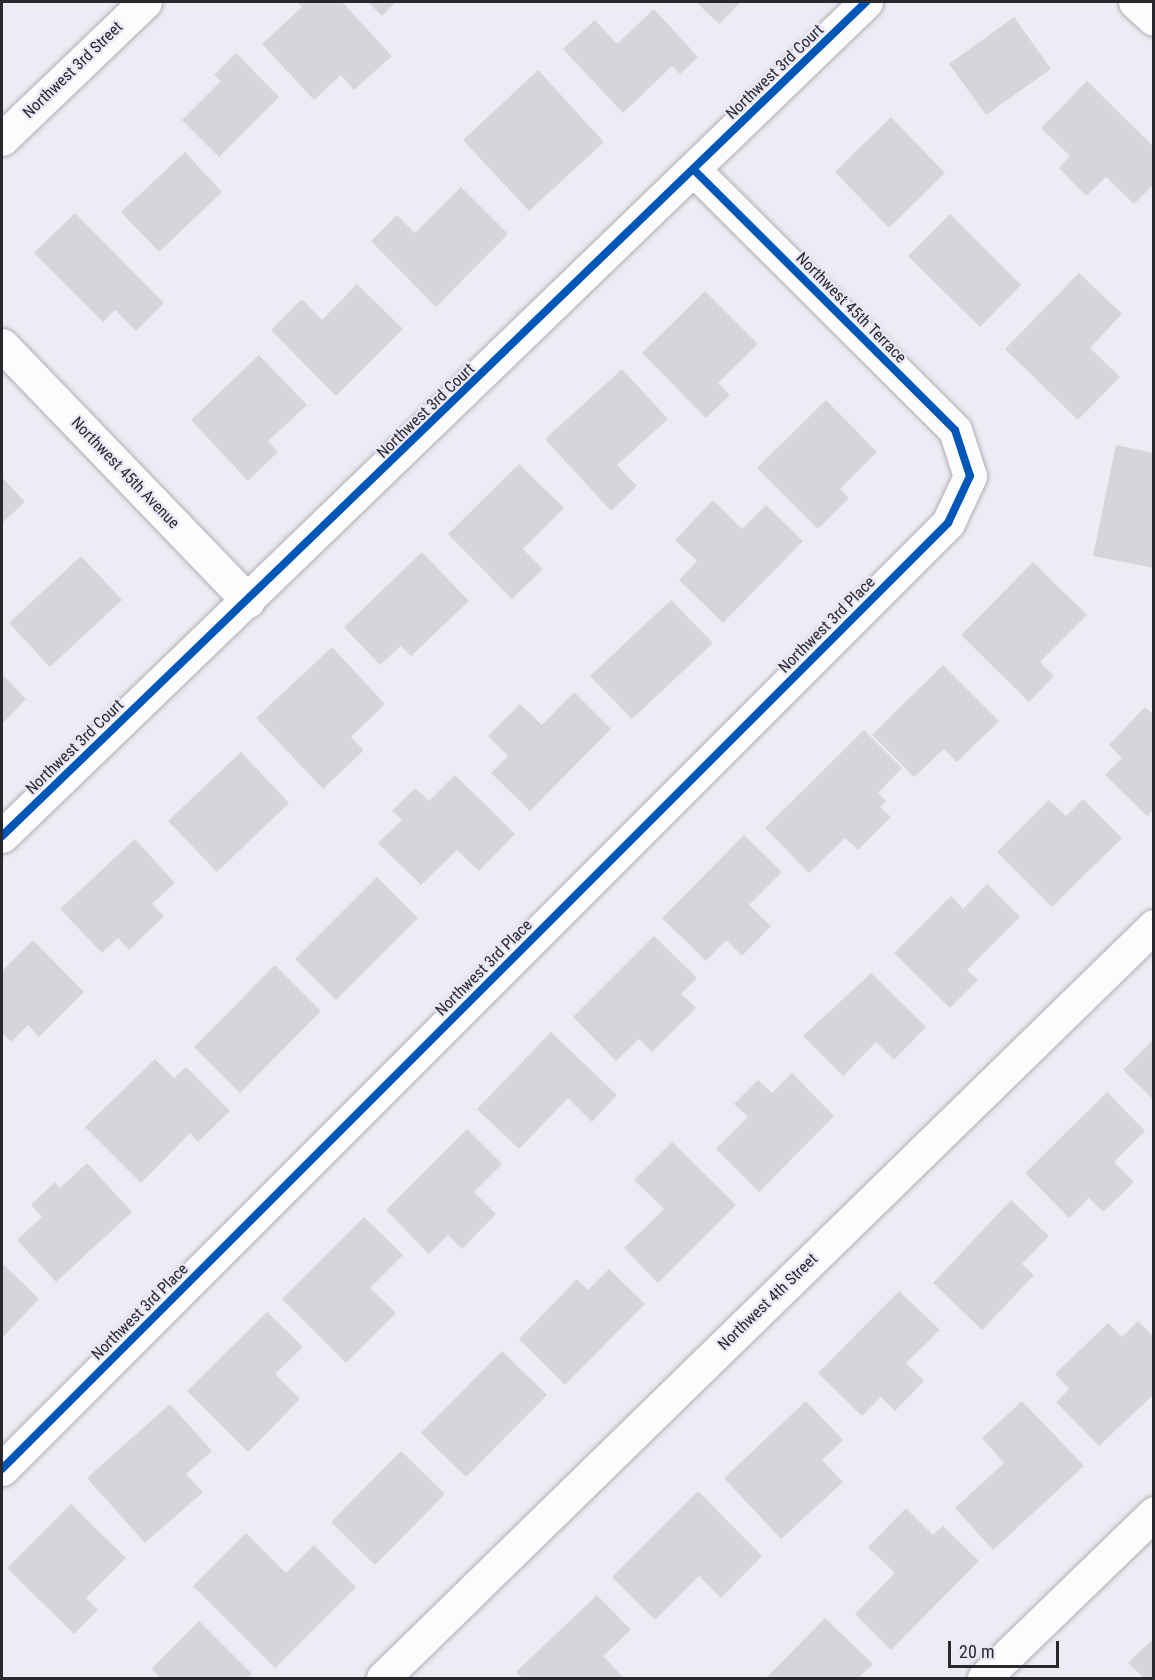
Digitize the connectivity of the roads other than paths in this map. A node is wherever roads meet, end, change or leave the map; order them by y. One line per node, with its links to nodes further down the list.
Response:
1 (145, 2): 5 (street, Northwest 3rd Street)
2 (866, 2): 6 (street, Northwest 3rd Court)
3 (1135, 2): 4 (street)
4 (1154, 19)
5 (2, 139)
6 (694, 170): 8 (street, Northwest 45th Terrace); 9 (street, Northwest 3rd Court)
7 (2, 345): 9 (street, Northwest 45th Avenue)
8 (970, 476): 12 (street, Northwest 3rd Place)
9 (248, 601): 10 (street, Northwest 3rd Court)
10 (2, 837)
11 (1154, 926): 14 (street, Northwest 4th Street)
12 (2, 1469)
13 (1154, 1514): 15 (street)
14 (383, 1678)
15 (984, 1678)

